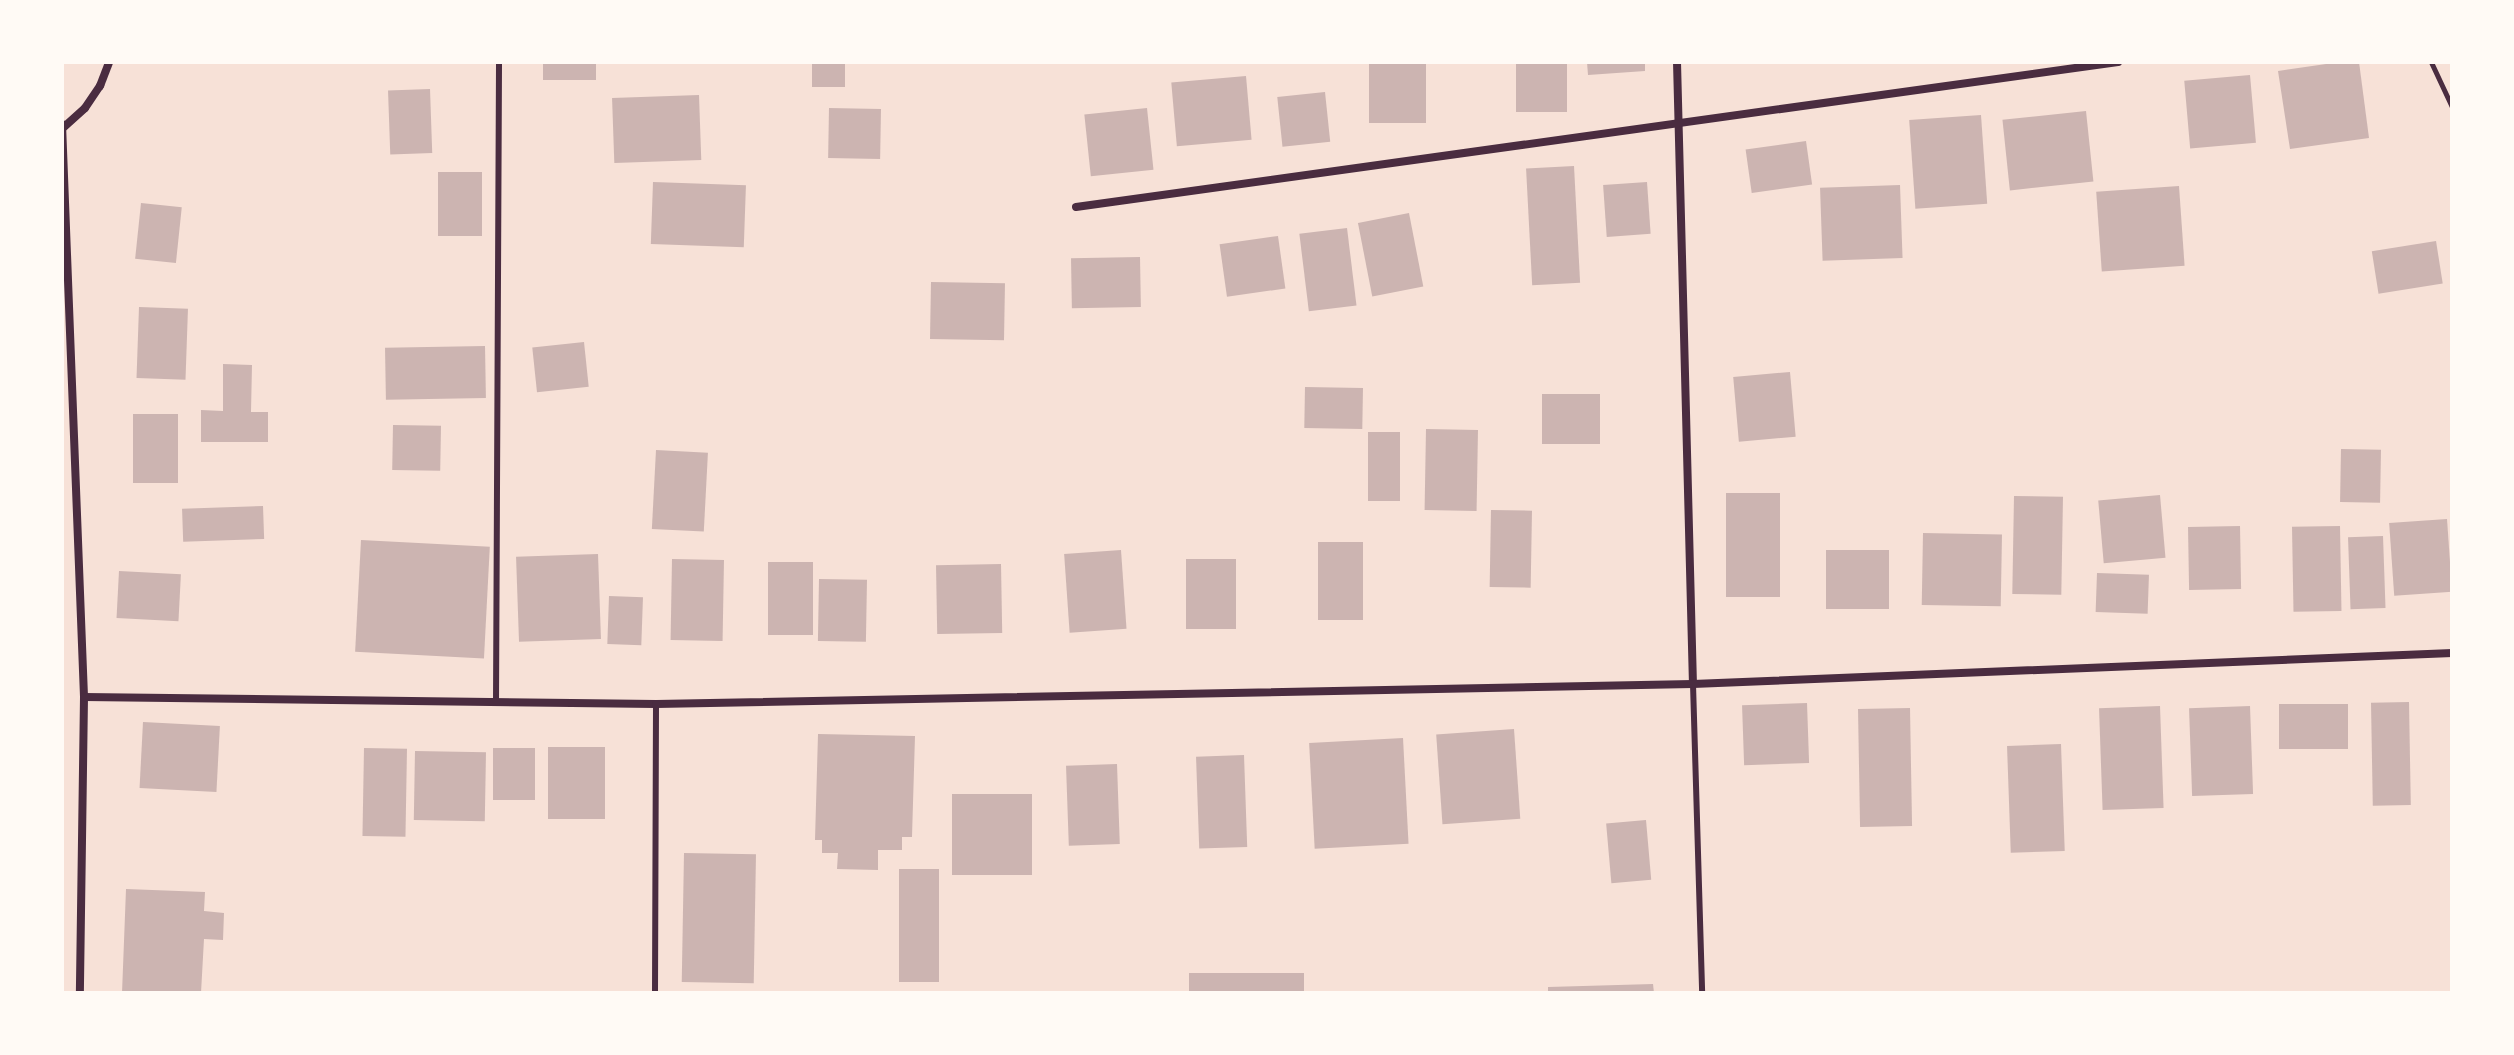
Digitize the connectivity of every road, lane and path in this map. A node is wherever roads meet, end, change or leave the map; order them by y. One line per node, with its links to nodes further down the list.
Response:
1 (109, 62): 8 (street)
2 (499, 62): 13 (lane)
3 (1677, 62): 7 (street)
4 (2118, 62): 7 (street)
5 (2431, 62): 6 (path)
6 (2452, 107)
7 (1680, 124): 9 (street); 11 (street)
8 (63, 125): 12 (street)
9 (1076, 207)
10 (2452, 653): 11 (street)
11 (1693, 684): 14 (street); 17 (lane)
12 (84, 697): 13 (street); 15 (street)
13 (496, 702): 14 (street)
14 (656, 704): 16 (lane)
15 (80, 993)
16 (655, 993)
17 (1702, 993)

